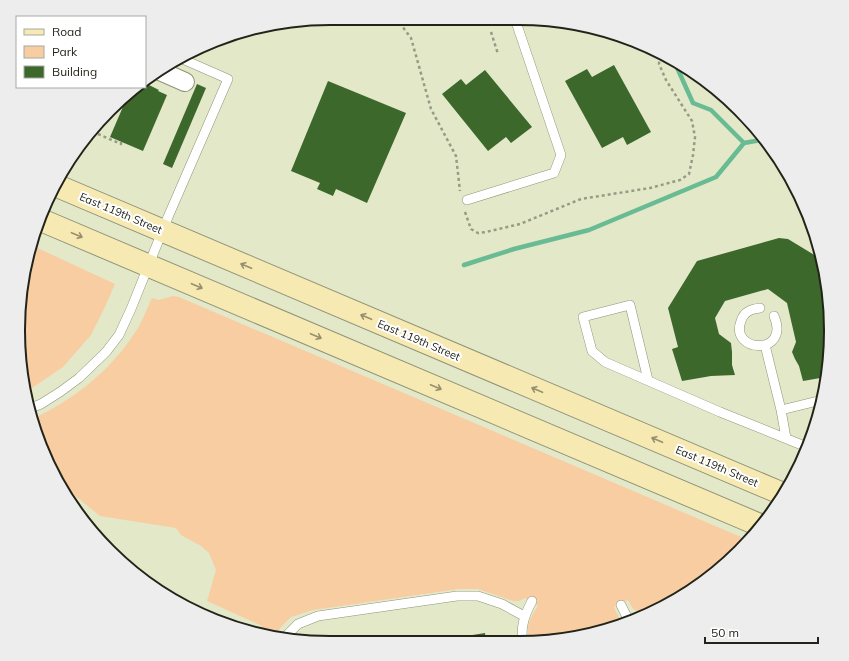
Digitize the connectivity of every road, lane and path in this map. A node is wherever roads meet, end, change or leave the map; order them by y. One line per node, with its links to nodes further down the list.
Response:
1 (517, 25): 10 (lane)
2 (491, 32): 3 (path)
3 (498, 54)
4 (187, 61): 12 (lane)
5 (165, 73): 6 (street)
6 (185, 82)
7 (98, 134): 8 (path)
8 (122, 142)
9 (61, 188): 12 (main road, East 119th Street)
10 (467, 200)
11 (45, 222): 13 (main road, one-way to 13)
12 (162, 230): 13 (lane); 23 (main road, East 119th Street, one-way to 12)
13 (149, 265): 19 (lane); 24 (main road, one-way to 24)
14 (760, 308): 16 (lane)
15 (774, 316): 16 (lane)
16 (765, 345): 20 (lane)
17 (648, 380): 17 (lane); 21 (lane)
18 (816, 402): 20 (lane)
19 (34, 406)
20 (781, 410): 21 (lane)
21 (786, 438): 22 (lane)
22 (802, 444)
23 (778, 492)
24 (755, 523)
25 (532, 601): 27 (lane)
26 (621, 605): 28 (lane)
27 (524, 616): 29 (lane); 30 (lane)
28 (627, 616)
29 (289, 633)
30 (521, 636)

